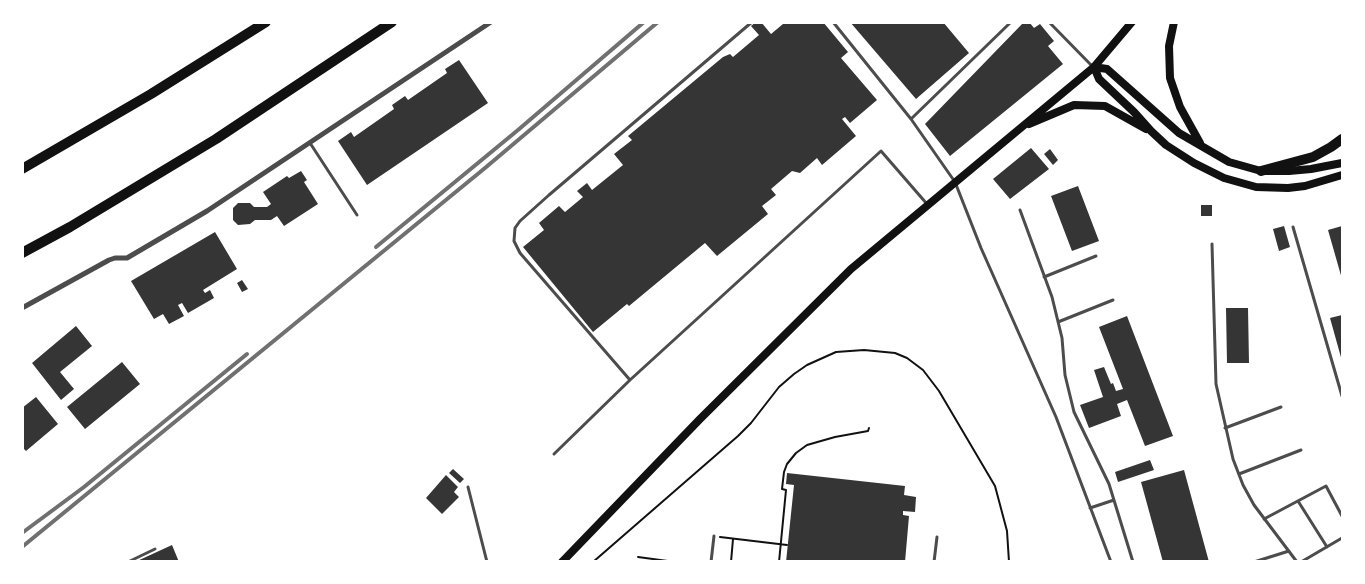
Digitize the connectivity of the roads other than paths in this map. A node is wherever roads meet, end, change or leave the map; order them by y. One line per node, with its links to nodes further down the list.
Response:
1 (266, 22): 18 (highway)
2 (392, 22): 27 (highway)
3 (491, 22): 15 (street)
4 (752, 22): 33 (lane)
5 (833, 22): 11 (lane)
6 (1011, 22): 11 (lane)
7 (1049, 22): 10 (lane)
8 (1132, 22): 10 (main road)
9 (1174, 22): 16 (main road)
10 (1094, 67): 12 (main road); 13 (main road); 16 (main road)
11 (911, 119): 21 (lane)
12 (1023, 126): 13 (main road); 21 (main road)
13 (1151, 131): 20 (main road)
14 (1342, 139): 19 (highway)
15 (310, 143): 24 (lane); 31 (street)
16 (1201, 145): 19 (main road)
17 (1342, 163): 19 (main road)
18 (22, 169)
19 (1262, 171)
20 (1342, 175)
21 (955, 182): 22 (main road); 43 (lane)
22 (927, 204): 33 (lane); 54 (main road)
23 (1020, 210): 29 (lane)
24 (357, 216)
25 (1293, 227): 34 (lane)
26 (1212, 244): 36 (lane)
27 (22, 253)
28 (1096, 256): 29 (lane)
29 (1044, 277): 32 (lane)
30 (1113, 300): 32 (lane)
31 (22, 308)
32 (1058, 322): 41 (lane)
33 (630, 380): 38 (lane)
34 (1342, 395)
35 (1281, 407): 36 (lane)
36 (1225, 428): 39 (lane)
37 (1301, 450): 39 (lane)
38 (554, 454)
39 (1239, 474): 45 (lane)
40 (468, 487): 53 (lane)
41 (1114, 500): 43 (lane); 58 (lane)
42 (1298, 501): 44 (lane); 45 (lane); 49 (lane)
43 (1090, 508): 57 (lane)
44 (1342, 516)
45 (1264, 519): 51 (lane)
46 (714, 536): 55 (lane)
47 (937, 537): 56 (lane)
48 (1342, 538): 49 (lane)
49 (1327, 547): 61 (lane)
50 (155, 549): 52 (lane)
51 (1289, 551): 59 (lane); 60 (lane)
52 (128, 562)
53 (487, 562)
54 (562, 562)
55 (711, 562)
56 (934, 562)
57 (1111, 562)
58 (1133, 562)
59 (1254, 562)
60 (1297, 562)
61 (1301, 562)

